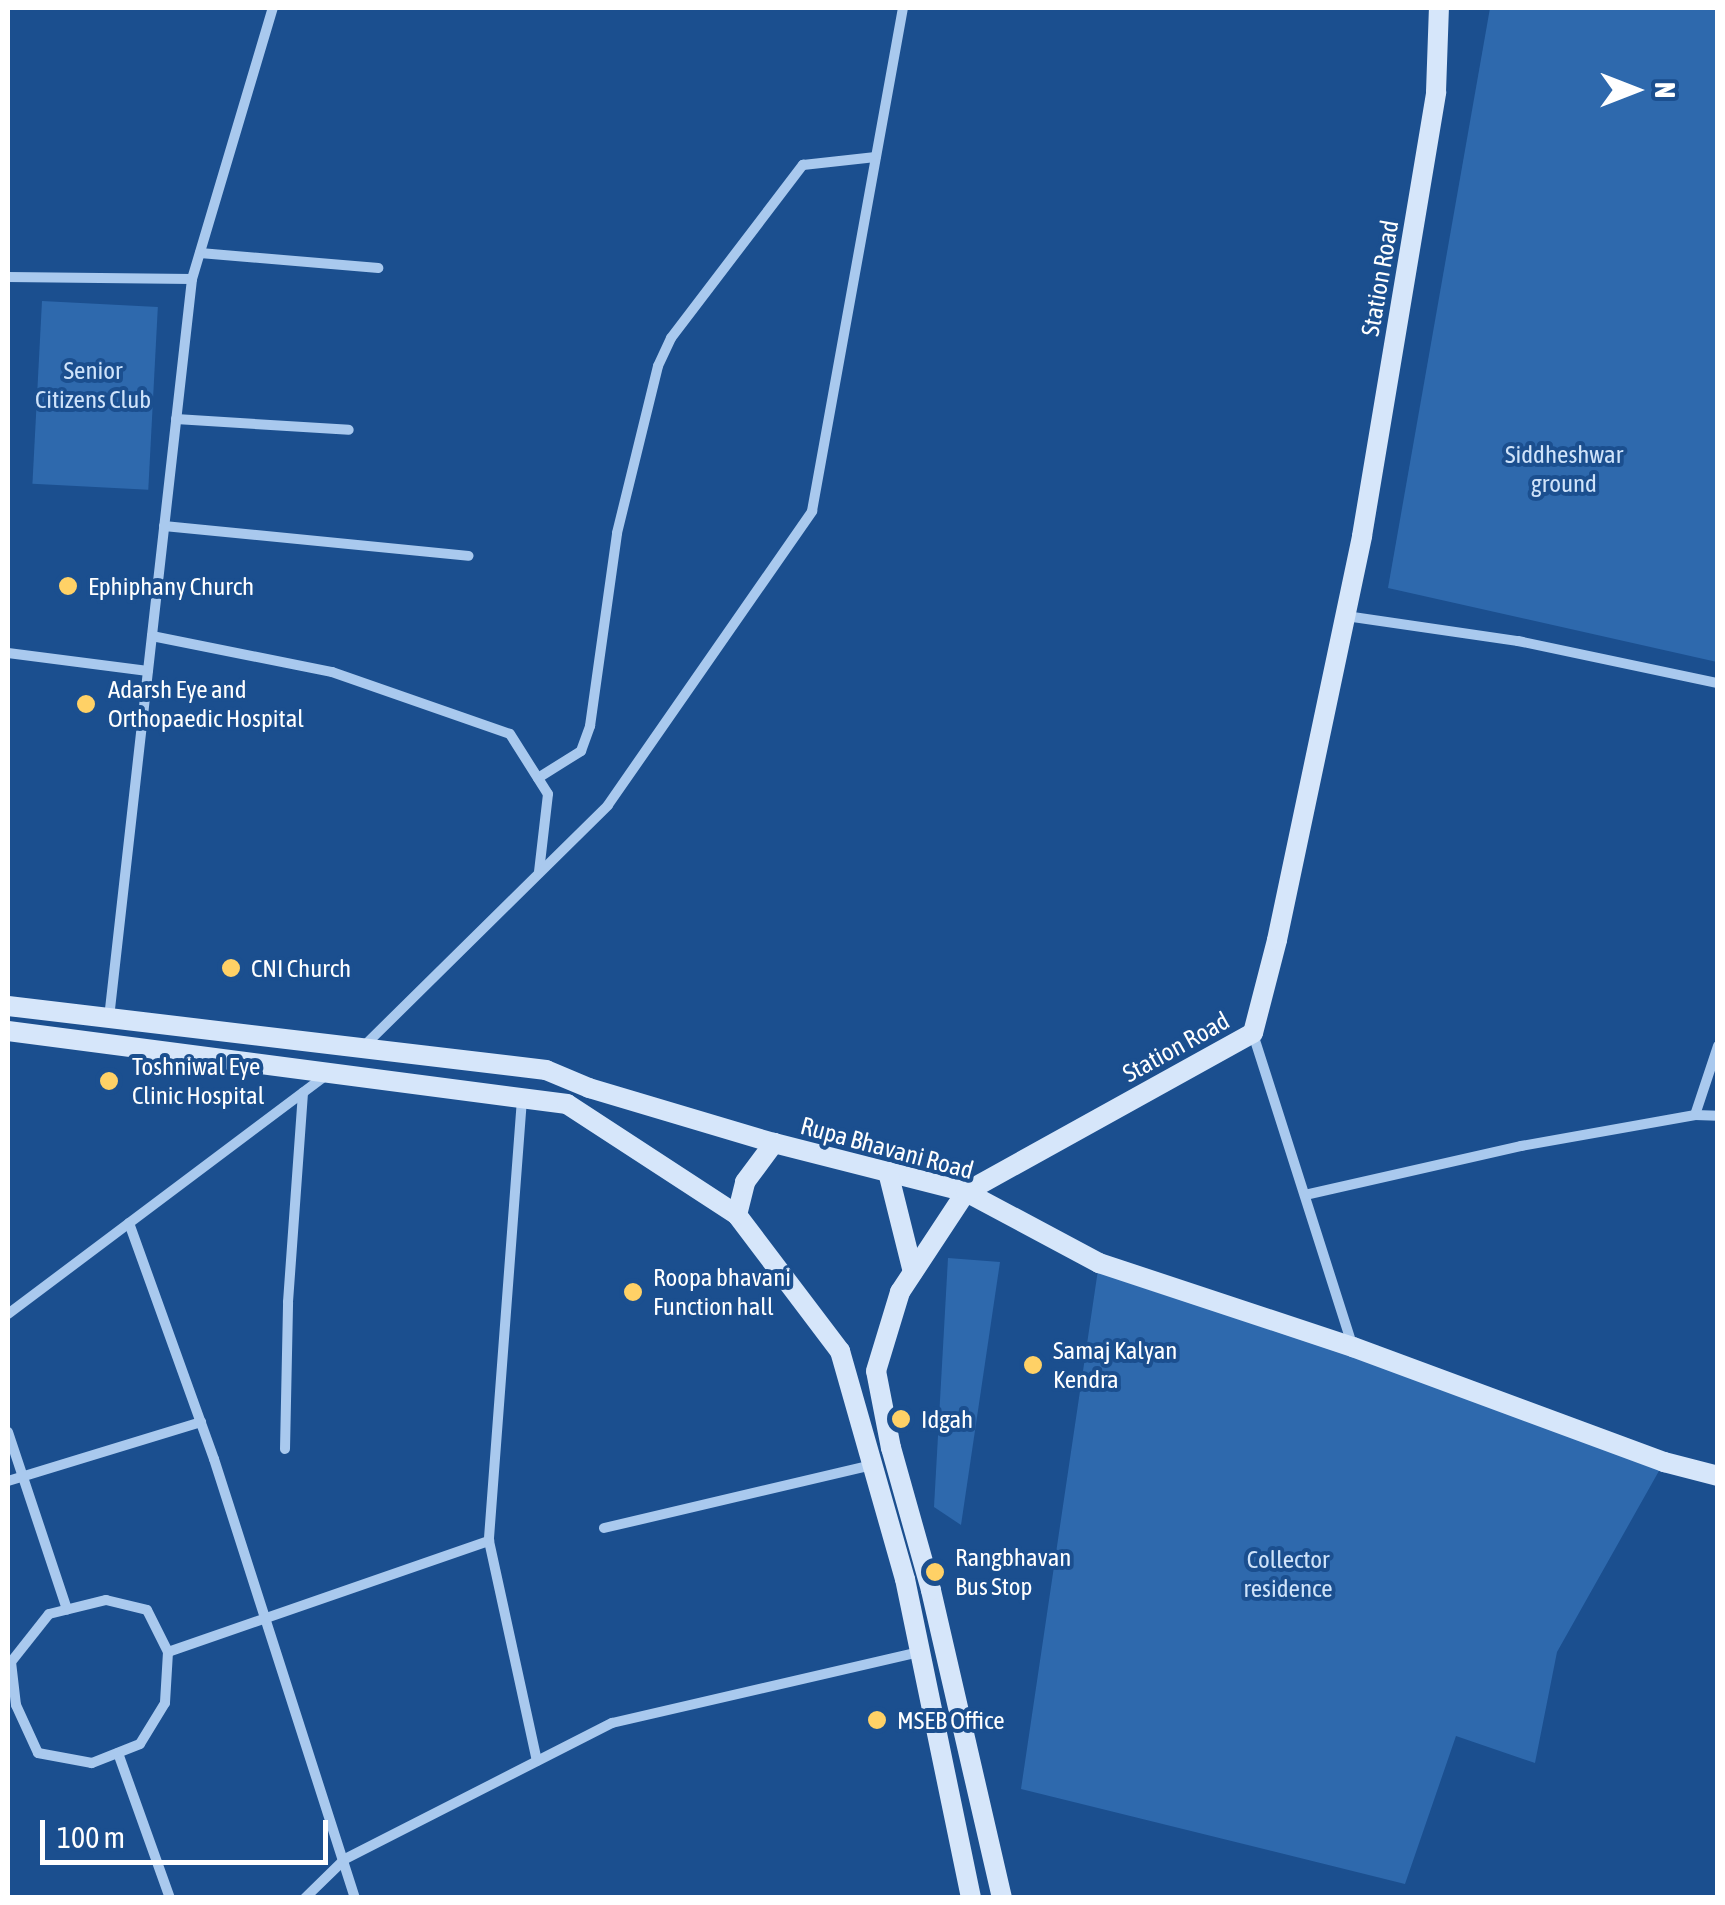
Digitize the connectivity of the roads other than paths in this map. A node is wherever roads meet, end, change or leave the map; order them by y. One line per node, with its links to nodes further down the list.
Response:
1 (273, 8): 5 (street)
2 (903, 8): 4 (street)
3 (1439, 8): 13 (main road, Station Road)
4 (876, 157): 18 (street); 19 (street)
5 (200, 253): 6 (street); 8 (street)
6 (378, 268)
7 (8, 277): 8 (street)
8 (192, 279): 9 (street)
9 (176, 419): 10 (street); 11 (street)
10 (349, 430)
11 (164, 526): 12 (street); 14 (street)
12 (468, 556)
13 (1345, 616): 17 (street); 23 (main road, Station Road)
14 (152, 636): 16 (street); 18 (street)
15 (8, 653): 16 (street)
16 (148, 670): 21 (street)
17 (1718, 683)
18 (538, 778): 19 (street)
19 (538, 873): 25 (street)
20 (8, 1006): 21 (main road, Rupa Bhavani Road)
21 (110, 1018): 25 (main road, Rupa Bhavani Road)
22 (8, 1032): 26 (main road)
23 (1253, 1033): 33 (main road, Station Road); 34 (street)
24 (1718, 1046): 29 (street)
25 (360, 1050): 31 (main road, Rupa Bhavani Road)
26 (326, 1075): 27 (street); 28 (main road)
27 (303, 1093): 36 (street); 42 (street)
28 (522, 1097): 35 (main road); 48 (street)
29 (1695, 1115): 30 (street); 34 (street)
30 (1718, 1116)
31 (774, 1144): 32 (main road, Rupa Bhavani Road); 35 (main road)
32 (888, 1172): 33 (main road, Rupa Bhavani Road); 37 (main road)
33 (966, 1192): 37 (main road, Station Road); 39 (main road, Rupa Bhavani Road)
34 (1305, 1195): 39 (street)
35 (736, 1215): 43 (main road)
36 (129, 1222): 38 (street); 40 (street)
37 (913, 1272): 61 (main road, Station Road)
38 (8, 1314)
39 (1353, 1347): 44 (main road, Rupa Bhavani Road)
40 (202, 1422): 45 (street); 50 (street)
41 (8, 1432): 45 (street)
42 (285, 1449)
43 (872, 1465): 47 (street); 52 (main road)
44 (1718, 1476)
45 (22, 1477): 46 (street); 49 (street)
46 (8, 1482)
47 (604, 1528)
48 (489, 1541): 50 (street); 55 (street)
49 (67, 1610): 51 (street); 53 (street)
50 (266, 1615): 51 (street); 56 (street)
51 (168, 1652): 54 (street)
52 (920, 1652): 55 (street); 60 (main road)
53 (12, 1706): 54 (street)
54 (118, 1753): 57 (street)
55 (537, 1762): 56 (street)
56 (345, 1859): 58 (street); 59 (street)
57 (170, 1898)
58 (305, 1898)
59 (355, 1898)
60 (971, 1898)
61 (1002, 1898)

